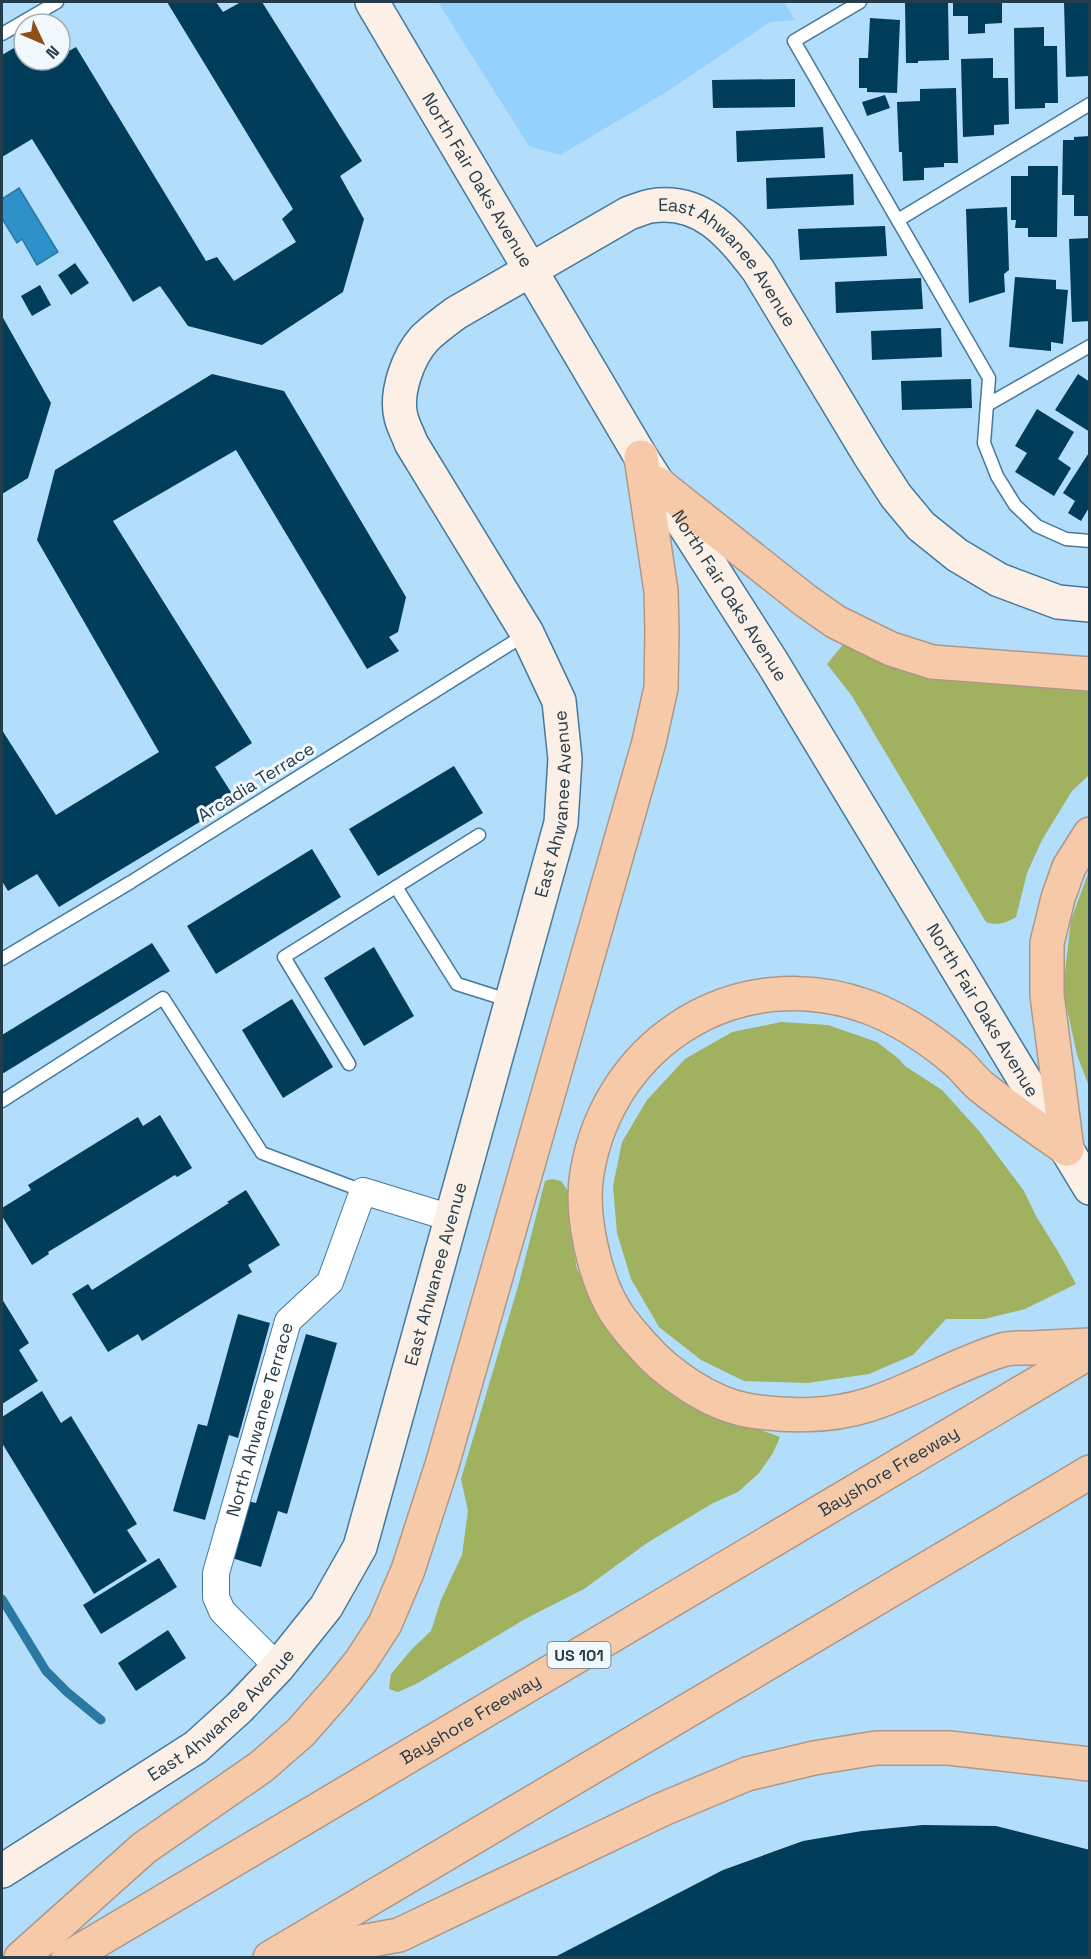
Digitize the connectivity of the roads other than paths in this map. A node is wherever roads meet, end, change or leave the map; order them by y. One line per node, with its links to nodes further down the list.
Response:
1 (57, 2): 4 (lane)
2 (372, 2): 7 (street, North Fair Oaks Avenue)
3 (860, 2): 6 (lane)
4 (2, 34)
5 (1089, 104): 6 (lane)
6 (897, 220): 9 (lane)
7 (530, 269): 10 (street, North Fair Oaks Avenue); 12 (street, East Ahwanee Avenue); 13 (street, East Ahwanee Avenue)
8 (1089, 346): 9 (lane)
9 (987, 405): 11 (lane)
10 (649, 470): 14 (highway); 22 (street, North Fair Oaks Avenue); 32 (highway)
11 (1089, 541)
12 (1089, 605)
13 (527, 633): 18 (lane, Arcadia Terrace); 19 (street, East Ahwanee Avenue)
14 (1089, 674)
15 (1089, 834): 22 (highway)
16 (479, 835): 17 (lane)
17 (396, 887): 19 (lane); 20 (lane)
18 (2, 959)
19 (512, 1001): 25 (street, East Ahwanee Avenue)
20 (349, 1064)
21 (2, 1101): 24 (lane)
22 (1067, 1149): 23 (street, North Fair Oaks Avenue); 26 (highway)
23 (1089, 1188)
24 (363, 1191): 25 (street); 29 (street, North Ahwanee Terrace)
25 (451, 1218): 29 (street, East Ahwanee Avenue)
26 (1089, 1345)
27 (1089, 1352): 33 (highway, Bayshore Freeway / US 101)
28 (1089, 1472): 34 (highway)
29 (278, 1667): 31 (street, East Ahwanee Avenue)
30 (1089, 1764): 35 (highway)
31 (2, 1871)
32 (21, 1958)
33 (68, 1958)
34 (270, 1958)
35 (275, 1958)

